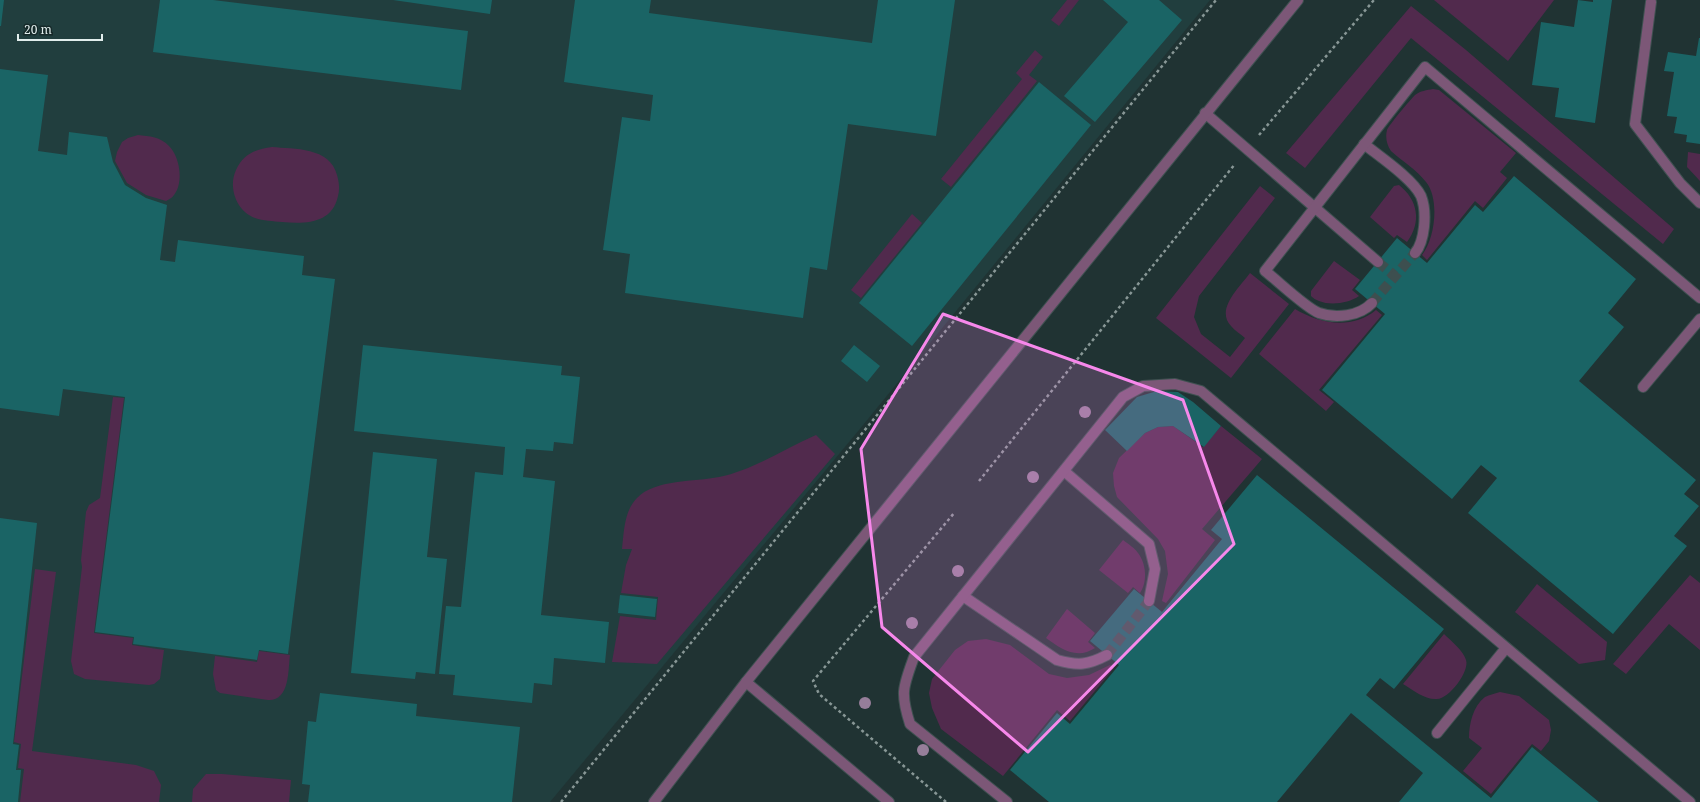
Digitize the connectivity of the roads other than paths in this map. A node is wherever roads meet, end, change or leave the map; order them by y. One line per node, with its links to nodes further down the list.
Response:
1 (1298, 0): 3 (lane)
2 (1651, 2): 5 (lane)
3 (1205, 113): 6 (lane); 18 (lane)
4 (1364, 144): 6 (lane); 7 (lane); 9 (lane)
5 (1700, 203)
6 (1314, 207): 8 (lane); 10 (lane)
7 (1414, 253)
8 (1378, 262)
9 (1700, 298)
10 (1372, 303)
11 (1700, 319): 12 (lane)
12 (1643, 387)
13 (1064, 471): 14 (lane); 15 (lane); 16 (lane)
14 (963, 596): 17 (lane); 22 (lane)
15 (1149, 601)
16 (1506, 648): 19 (lane); 23 (lane)
17 (1107, 656)
18 (746, 682): 20 (lane); 21 (lane)
19 (1437, 733)
20 (654, 802)
21 (889, 802)
22 (1007, 802)
23 (1690, 802)

